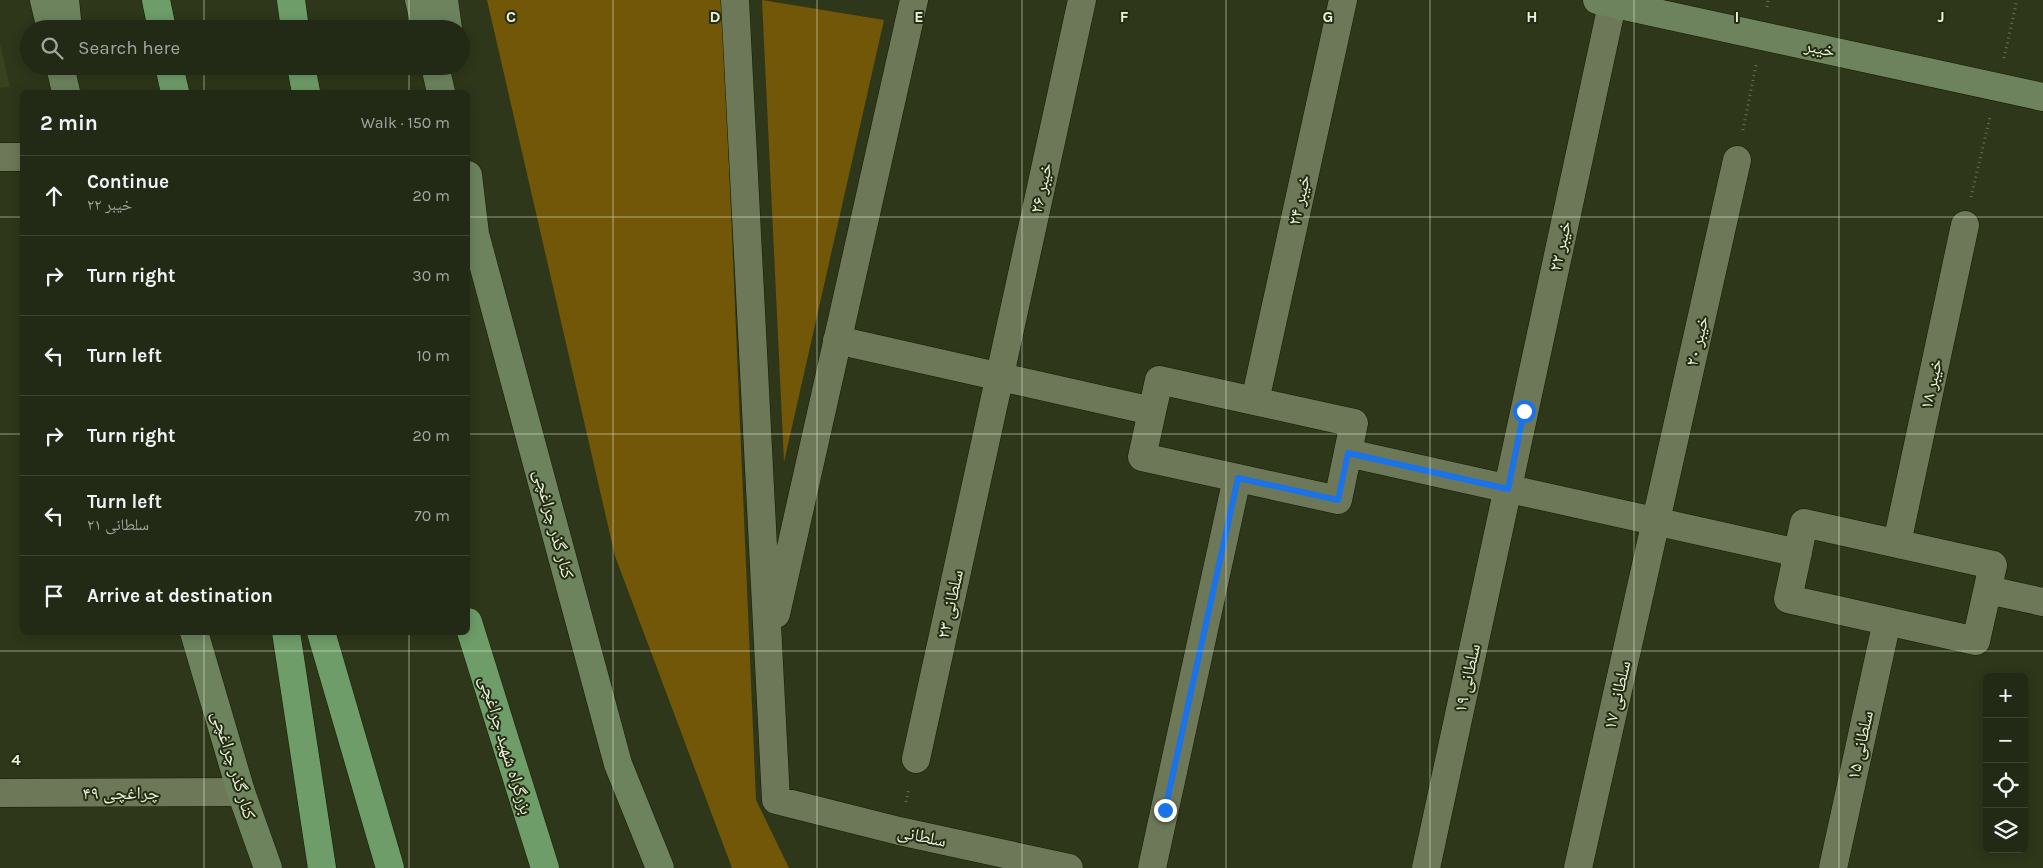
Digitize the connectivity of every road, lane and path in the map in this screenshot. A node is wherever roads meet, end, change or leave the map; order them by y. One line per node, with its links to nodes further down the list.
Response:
1 (44, 0): 13 (main road)
2 (65, 0): 14 (main road)
3 (156, 0): 15 (highway)
4 (291, 0): 16 (highway)
5 (418, 0): 17 (main road)
6 (444, 0): 18 (main road)
7 (735, 0): 57 (street)
8 (914, 0): 40 (street)
9 (1082, 0): 41 (street, خیبر ۲۶)
10 (1343, 0): 42 (street, خیبر ۲۴)
11 (1768, 0): 19 (path)
12 (1607, 1): 19 (main road, خیبر); 46 (street, خیبر ۲۲)
13 (49, 20)
14 (67, 20)
15 (160, 20)
16 (294, 20)
17 (424, 20)
18 (447, 20)
19 (1762, 36): 32 (main road, خیبر); 35 (path)
20 (62, 75): 26 (main road)
21 (73, 75): 27 (main road)
22 (172, 75): 28 (highway)
23 (303, 75): 29 (highway)
24 (437, 75): 30 (main road)
25 (454, 75): 31 (main road)
26 (66, 90)
27 (75, 90)
28 (175, 90)
29 (306, 90)
30 (441, 90)
31 (456, 90)
32 (2043, 97)
33 (0, 157): 34 (street)
34 (20, 157)
35 (1738, 160): 47 (street, خیبر ۲۰)
36 (470, 190): 39 (main road, کنار گذر چراغچی)
37 (470, 209): 39 (main road)
38 (1964, 225): 48 (street, خیبر ۱۸)
39 (476, 234): 66 (main road, کنار گذر چراغچی)
40 (837, 340): 41 (street); 57 (street)
41 (999, 376): 43 (street); 58 (street, سلطانی ۲۳)
42 (1255, 401): 43 (street); 44 (street)
43 (1152, 411): 45 (street)
44 (1348, 453): 45 (street); 46 (street)
45 (1238, 478): 68 (street)
46 (1508, 489): 47 (street); 69 (street, سلطانی ۱۹)
47 (1656, 522): 49 (street); 70 (street, سلطانی ۱۷)
48 (1898, 543): 49 (street); 50 (street)
49 (1798, 553): 52 (street)
50 (1988, 590): 51 (street); 52 (street)
51 (2043, 602)
52 (1887, 621): 71 (street, سلطانی ۱۵)
53 (470, 628): 65 (highway, بزرگراه شهید چراغچی)
54 (195, 635): 59 (main road, کنار گذر چراغچی)
55 (286, 635): 63 (highway)
56 (322, 635): 64 (highway)
57 (768, 648): 61 (street, سلطانی)
58 (916, 759): 61 (path)
59 (241, 792): 60 (street, چراغچی ۴۹); 62 (main road, کنار گذر چراغچی)
60 (0, 793)
61 (899, 831): 67 (street, سلطانی)
62 (268, 868)
63 (322, 868)
64 (390, 868)
65 (545, 868)
66 (660, 868)
67 (1069, 868)
68 (1152, 868)
69 (1426, 868)
70 (1578, 868)
71 (1833, 868)

